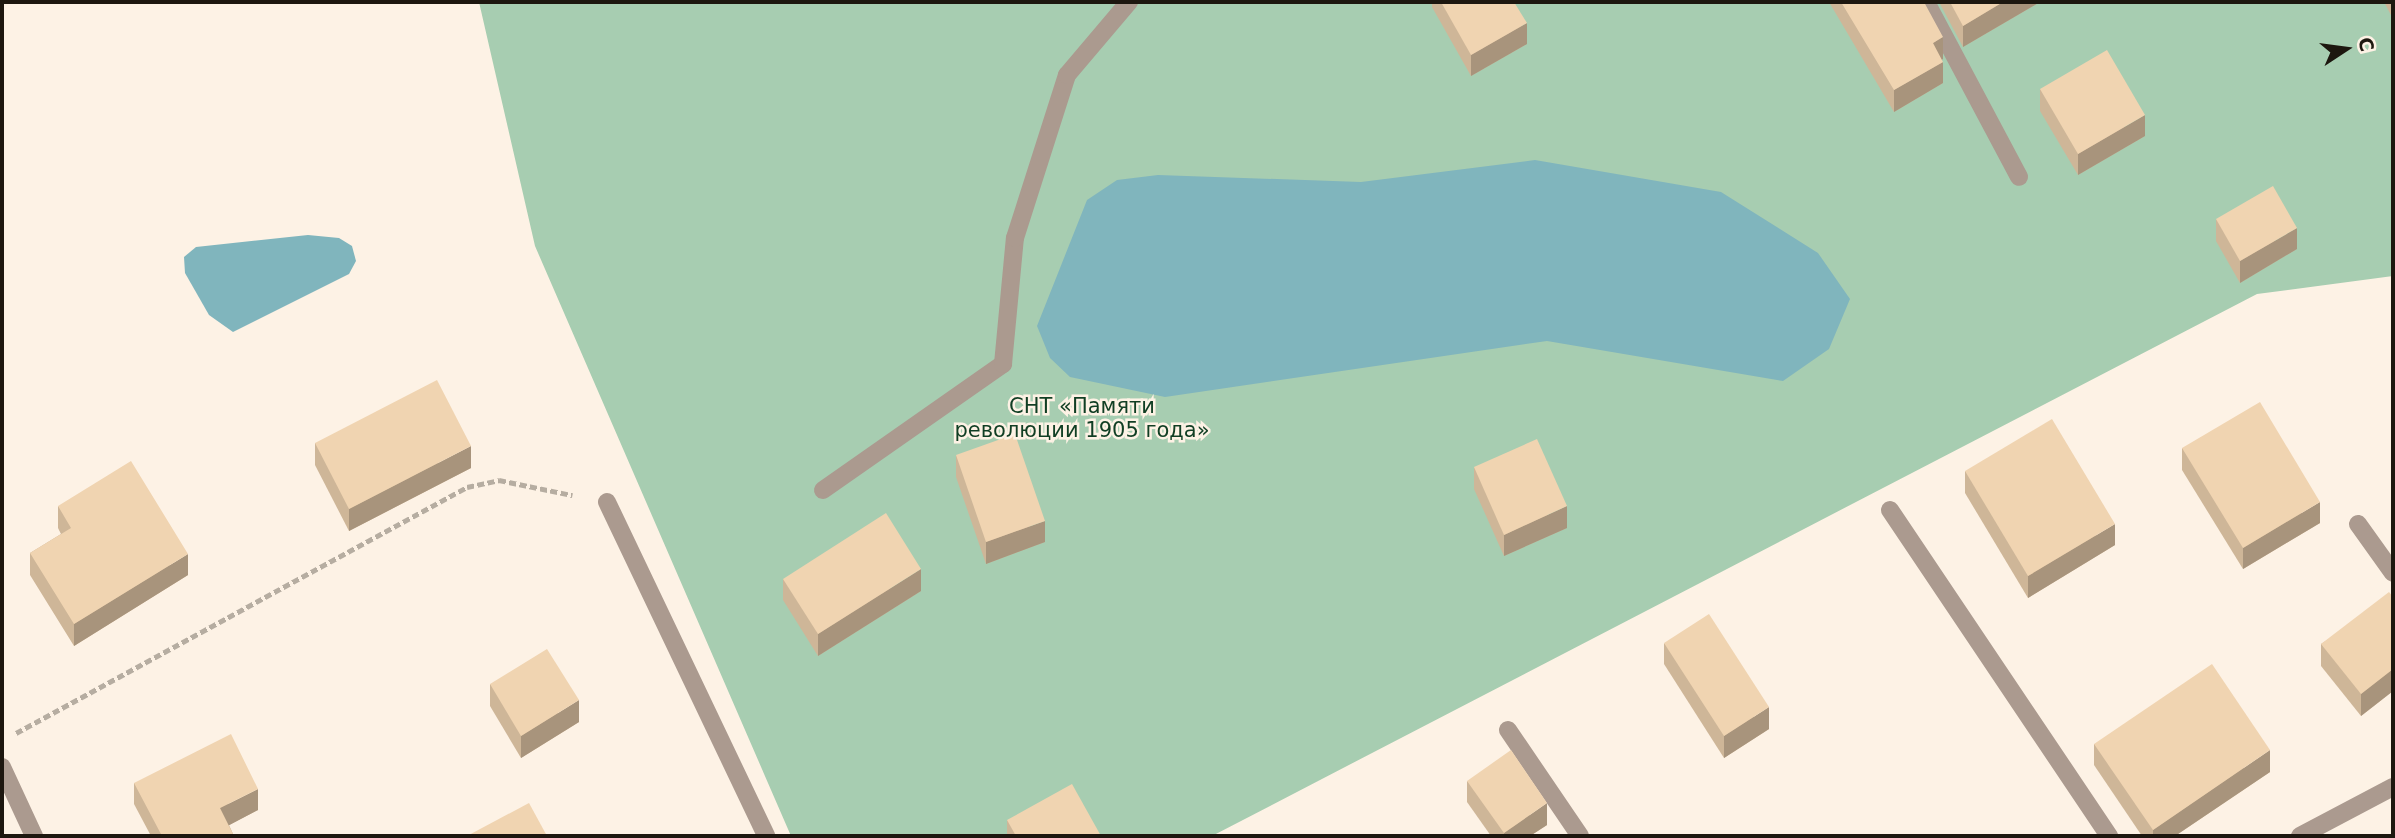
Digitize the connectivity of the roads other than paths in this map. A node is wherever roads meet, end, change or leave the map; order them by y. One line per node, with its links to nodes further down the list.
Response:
1 (1129, 2): 4 (street)
2 (1926, 2): 3 (street)
3 (2019, 177)
4 (823, 491)
5 (607, 502): 13 (street)
6 (1890, 510): 15 (street)
7 (2358, 524): 8 (street)
8 (2393, 573)
9 (1508, 730): 14 (street)
10 (2, 767): 12 (street)
11 (2393, 788): 16 (street)
12 (34, 836)
13 (766, 836)
14 (1580, 836)
15 (2109, 836)
16 (2300, 836)

